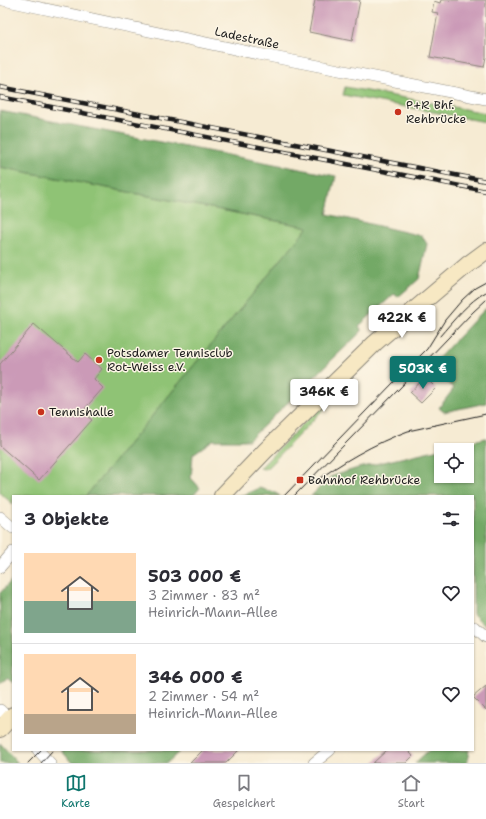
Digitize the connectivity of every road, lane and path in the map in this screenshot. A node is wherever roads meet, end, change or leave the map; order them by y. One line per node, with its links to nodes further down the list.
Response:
1 (3, 0): 2 (street, Ladestraße)
2 (486, 99)
3 (486, 251): 4 (main road)
4 (223, 495)
5 (0, 517): 6 (street)
6 (12, 527)
7 (12, 553): 8 (street)
8 (0, 567)
9 (474, 628): 10 (street)
10 (486, 637)
11 (39, 751): 13 (street)
12 (329, 751): 14 (street)
13 (50, 763)
14 (314, 763)

